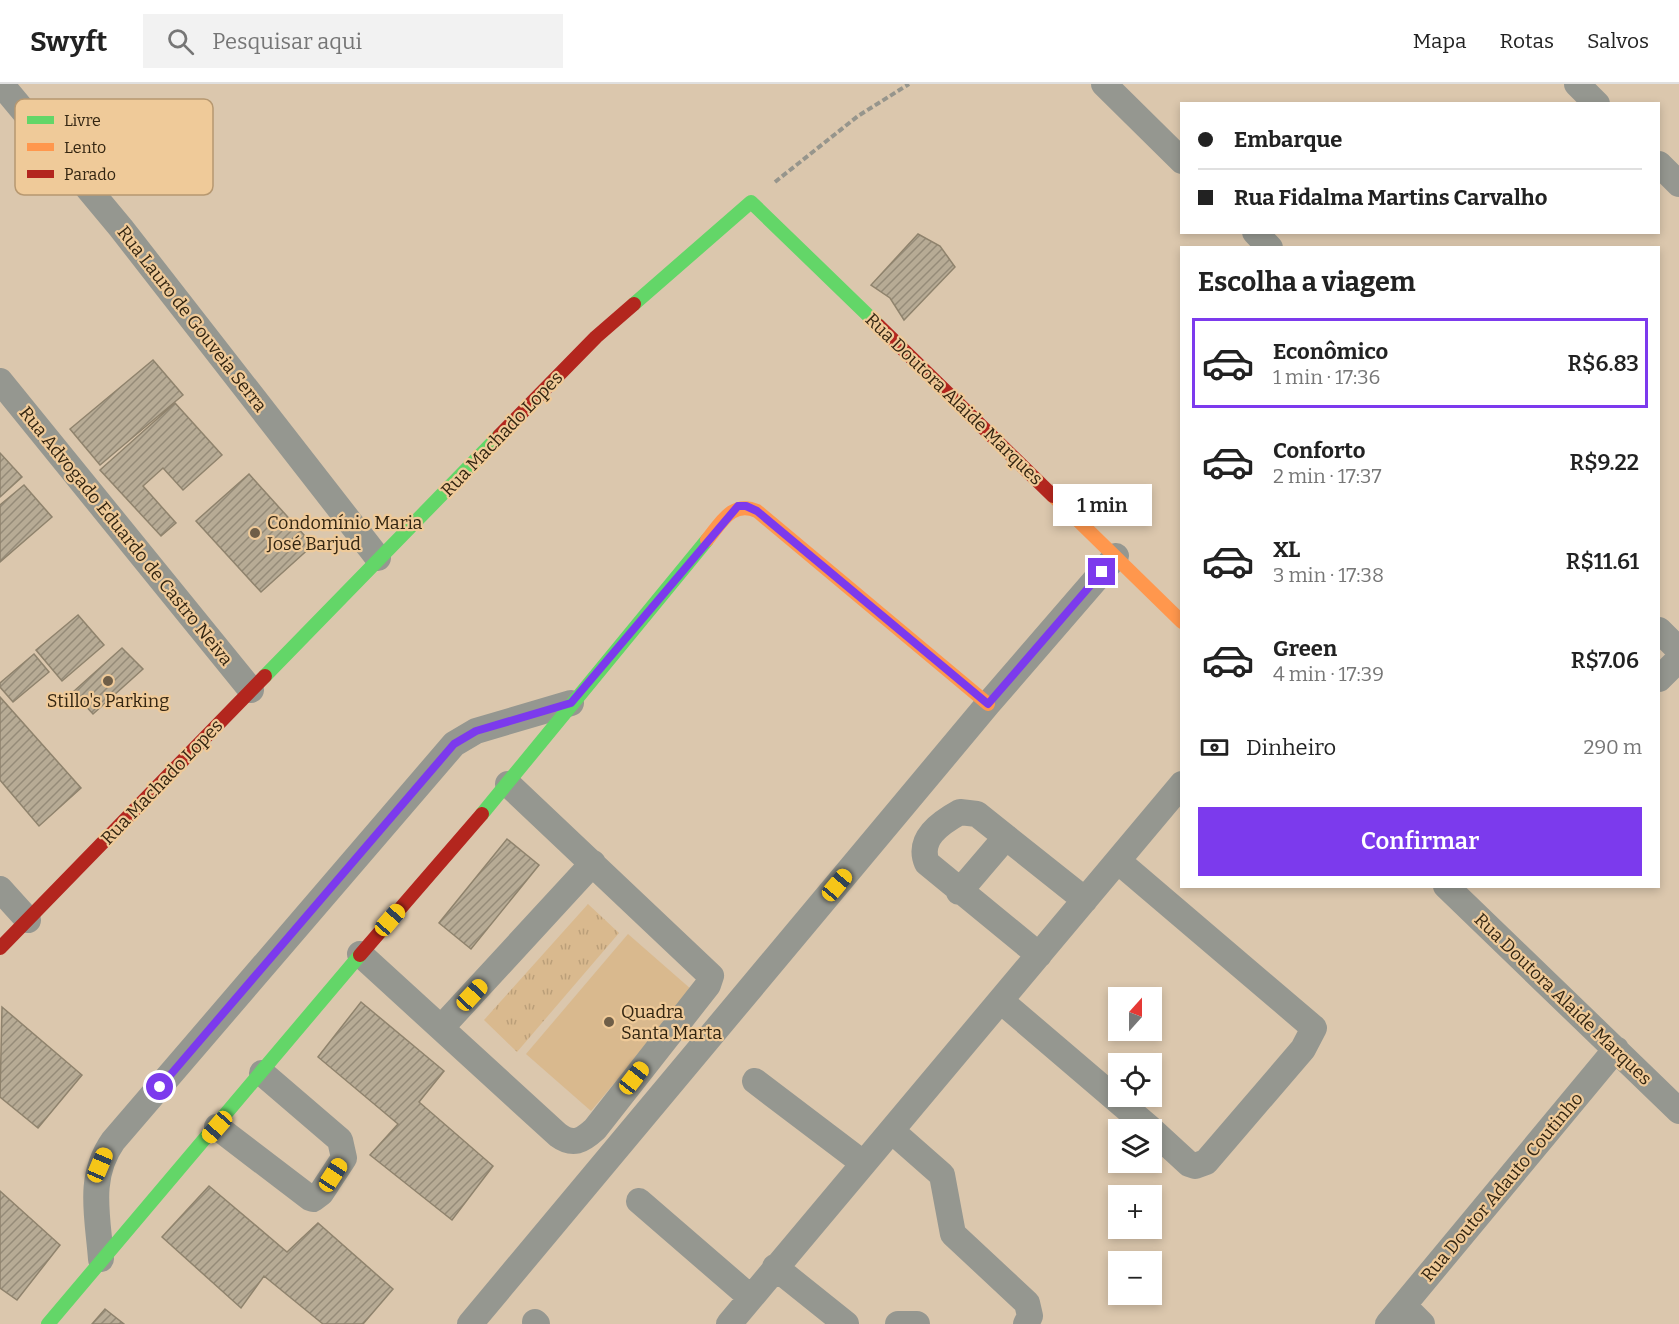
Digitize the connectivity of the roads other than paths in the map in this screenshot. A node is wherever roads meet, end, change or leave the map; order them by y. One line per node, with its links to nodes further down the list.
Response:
1 (1, 84): 4 (street, Rua Lauro de Gouveia Serra)
2 (1104, 84): 6 (street)
3 (1576, 84): 5 (street)
4 (15, 101)
5 (1595, 102)
6 (1180, 159)
7 (1660, 165): 8 (street)
8 (1679, 184)
9 (94, 195): 15 (street, Rua Lauro de Gouveia Serra)
10 (751, 202): 14 (street, Rua Doutora Alaide Marques); 15 (street, Rua Machado Lopes)
11 (1257, 234): 12 (street)
12 (1268, 246)
13 (2, 389): 21 (street, Rua Advogado Eduardo de Castro Neiva)
14 (1116, 556): 16 (street, Rua Doutora Alaide Marques); 23 (street)
15 (378, 558): 21 (street, Rua Machado Lopes)
16 (1180, 620)
17 (1660, 631): 18 (street)
18 (1679, 650)
19 (1679, 659): 20 (street)
20 (1660, 678)
21 (251, 690): 33 (street, Rua Machado Lopes)
22 (571, 703): 23 (street); 24 (street); 49 (street)
23 (988, 704): 54 (street)
24 (508, 784): 28 (street); 35 (street)
25 (1180, 786): 27 (street)
26 (1006, 837): 31 (street); 31 (street); 32 (street)
27 (1118, 861): 32 (street); 46 (street)
28 (593, 863): 38 (street); 38 (street)
29 (1450, 888): 39 (street, Rua Doutora Alaide Marques)
30 (0, 889): 33 (street)
31 (959, 892): 36 (street)
32 (1085, 900): 36 (street)
33 (28, 920): 34 (street, Rua Machado Lopes)
34 (0, 948)
35 (360, 954): 38 (street); 40 (street)
36 (1039, 955): 37 (street)
37 (1000, 1001): 43 (street); 45 (street)
38 (441, 1028)
39 (1616, 1049): 42 (street, Rua Doutora Alaide Marques); 52 (street, Rua Doutor Adauto Coutinho)
40 (262, 1073): 44 (street); 44 (street)
41 (755, 1082): 47 (street)
42 (1679, 1111)
43 (1139, 1119)
44 (217, 1127): 49 (street)
45 (892, 1131): 47 (street); 59 (street)
46 (1162, 1139)
47 (863, 1163): 50 (street)
48 (639, 1201): 51 (street)
49 (101, 1259): 53 (street)
50 (775, 1267): 51 (street); 56 (street)
51 (750, 1297): 55 (street)
52 (1396, 1315): 60 (street)
53 (48, 1324)
54 (470, 1324)
55 (729, 1324)
56 (846, 1324)
57 (898, 1324): 58 (street)
58 (917, 1324)
59 (1026, 1324)
60 (1422, 1324)

